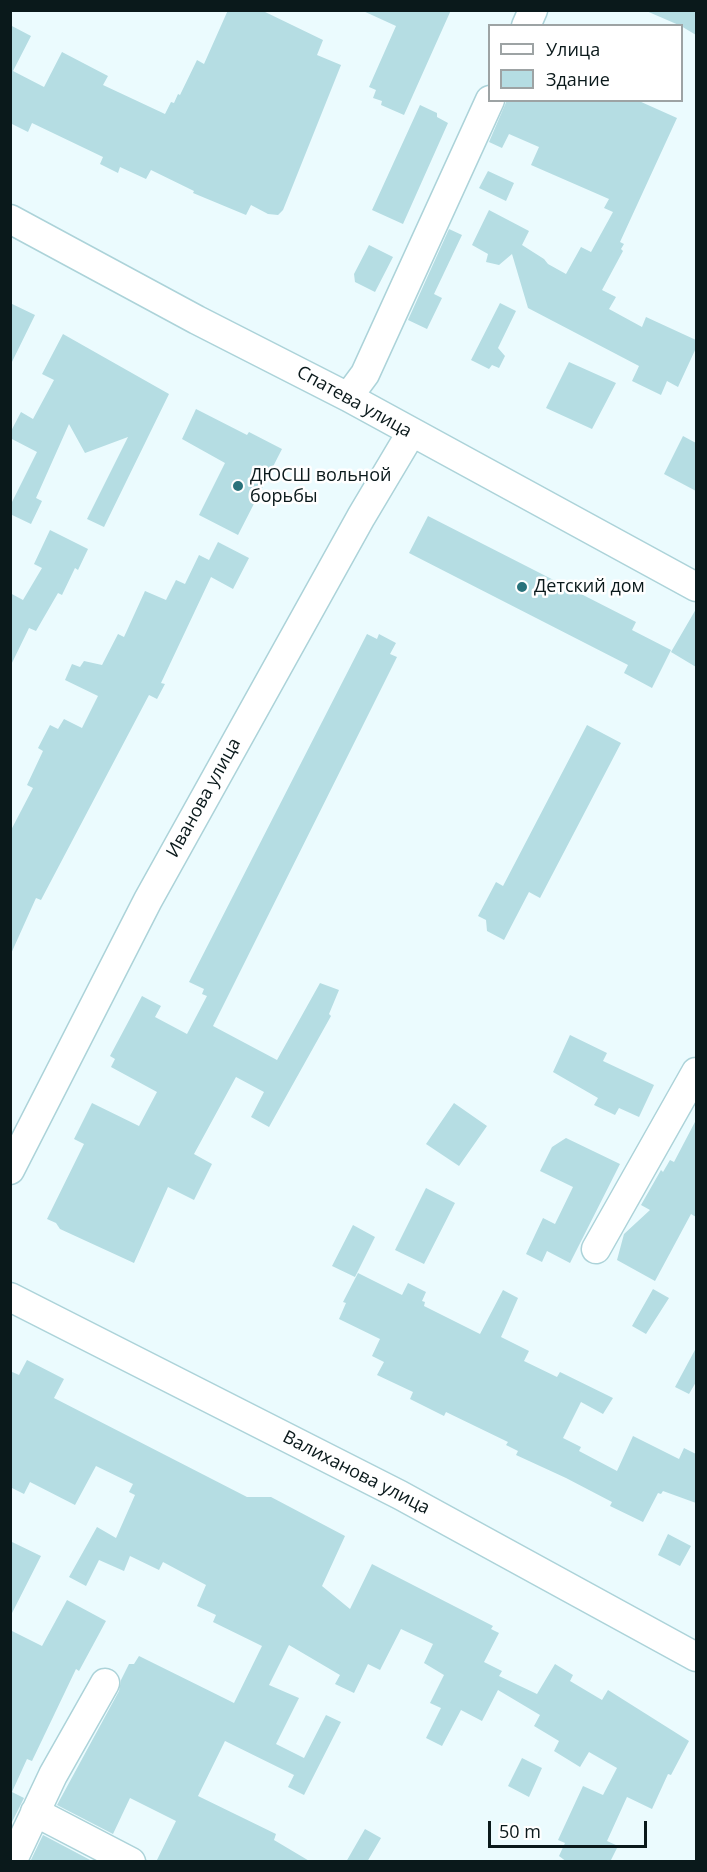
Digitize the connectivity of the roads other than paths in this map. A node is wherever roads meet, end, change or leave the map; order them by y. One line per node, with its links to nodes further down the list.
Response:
1 (533, 10): 2 (street)
2 (527, 24)
3 (488, 102): 5 (street)
4 (10, 219): 5 (street, Спатева улица)
5 (348, 397): 6 (street, Спатева улица)
6 (411, 433): 7 (street, Спатева улица); 9 (street, Иванова улица)
7 (696, 587)
8 (696, 1072): 10 (street)
9 (10, 1170)
10 (596, 1249)
11 (10, 1297): 12 (street, Валиханова улица)
12 (696, 1657)
13 (105, 1683): 14 (street)
14 (35, 1812): 15 (street); 16 (street)
15 (12, 1862)
16 (130, 1862)

